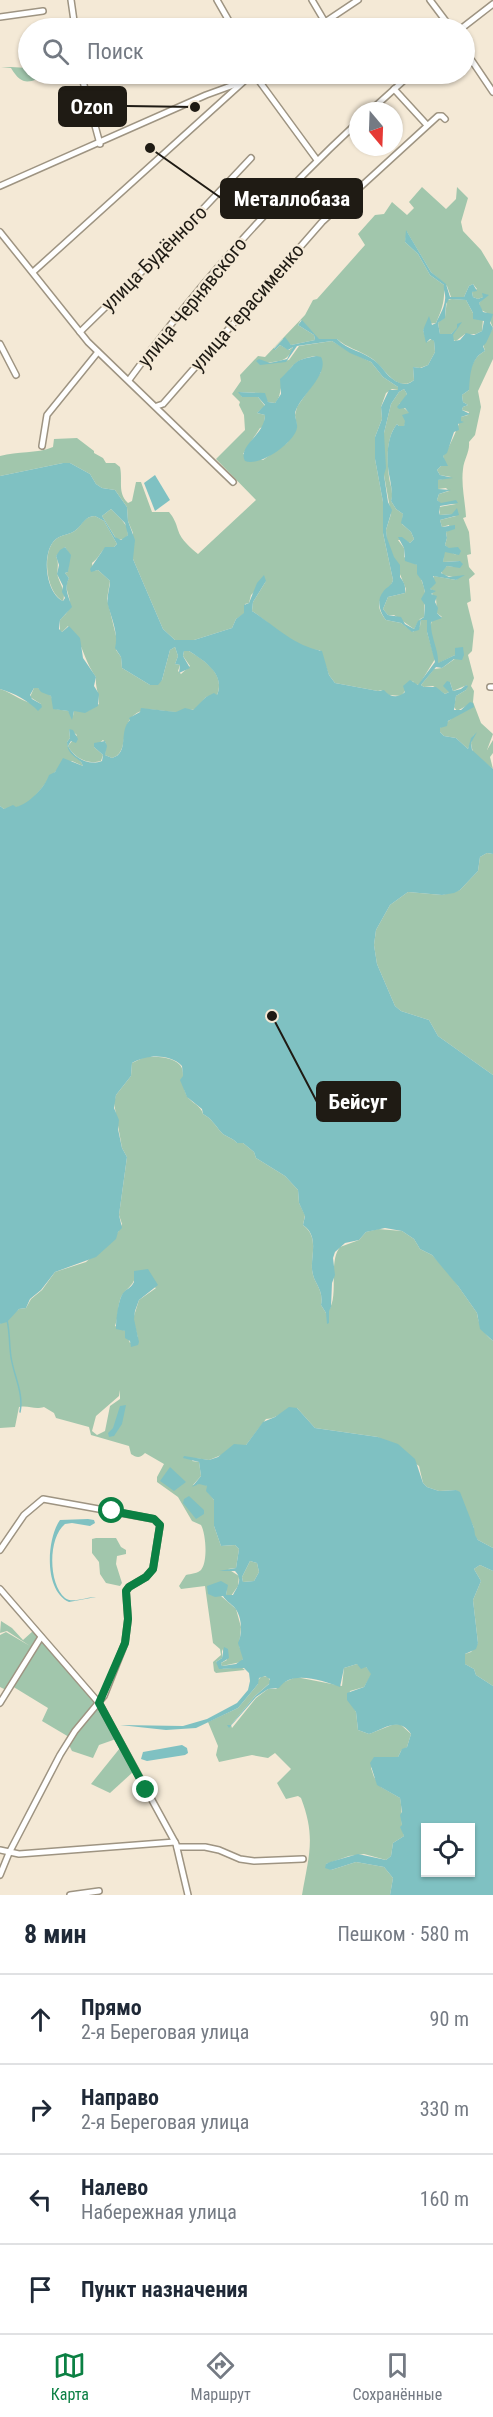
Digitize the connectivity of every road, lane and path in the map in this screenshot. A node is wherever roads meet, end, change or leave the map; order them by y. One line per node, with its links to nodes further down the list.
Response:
1 (71, 0): 9 (street)
2 (217, 0): 10 (street)
3 (312, 0): 11 (street)
4 (358, 0): 12 (street)
5 (430, 0): 13 (street)
6 (493, 4): 14 (street)
7 (43, 11): 8 (street)
8 (0, 17)
9 (74, 18)
10 (227, 18)
11 (323, 18)
12 (331, 18)
13 (444, 18)
14 (475, 18)
15 (475, 64): 22 (street)
16 (84, 84): 27 (street)
17 (237, 84): 27 (street)
18 (241, 84): 32 (street)
19 (260, 84): 29 (street)
20 (400, 84): 21 (street)
21 (394, 89): 23 (street); 25 (street)
22 (493, 92)
23 (380, 102)
24 (445, 119): 25 (street, улица Герасименко)
25 (427, 125): 38 (street, улица Герасименко)
26 (349, 130): 29 (street, улица Чернявского)
27 (100, 144): 30 (street)
28 (251, 158): 33 (street, улица Будённого)
29 (317, 160): 37 (street, улица Чернявского)
30 (0, 186)
31 (0, 232): 32 (street)
32 (33, 272): 33 (street)
33 (80, 332): 35 (street)
34 (0, 344): 36 (street)
35 (98, 352): 37 (street); 39 (street)
36 (16, 375)
37 (129, 380): 38 (street)
38 (157, 406): 40 (street)
39 (42, 446)
40 (233, 482)
41 (0, 1550): 45 (street)
42 (0, 1589): 43 (street)
43 (41, 1637): 44 (street); 45 (street)
44 (0, 1703)
45 (99, 1703): 46 (street); 48 (street)
46 (176, 1845): 48 (street); 49 (street); 53 (street)
47 (0, 1850): 48 (street)
48 (9, 1853): 50 (street)
49 (303, 1859)
50 (0, 1875)
51 (99, 1891): 52 (street)
52 (70, 1895)
53 (188, 1895)

